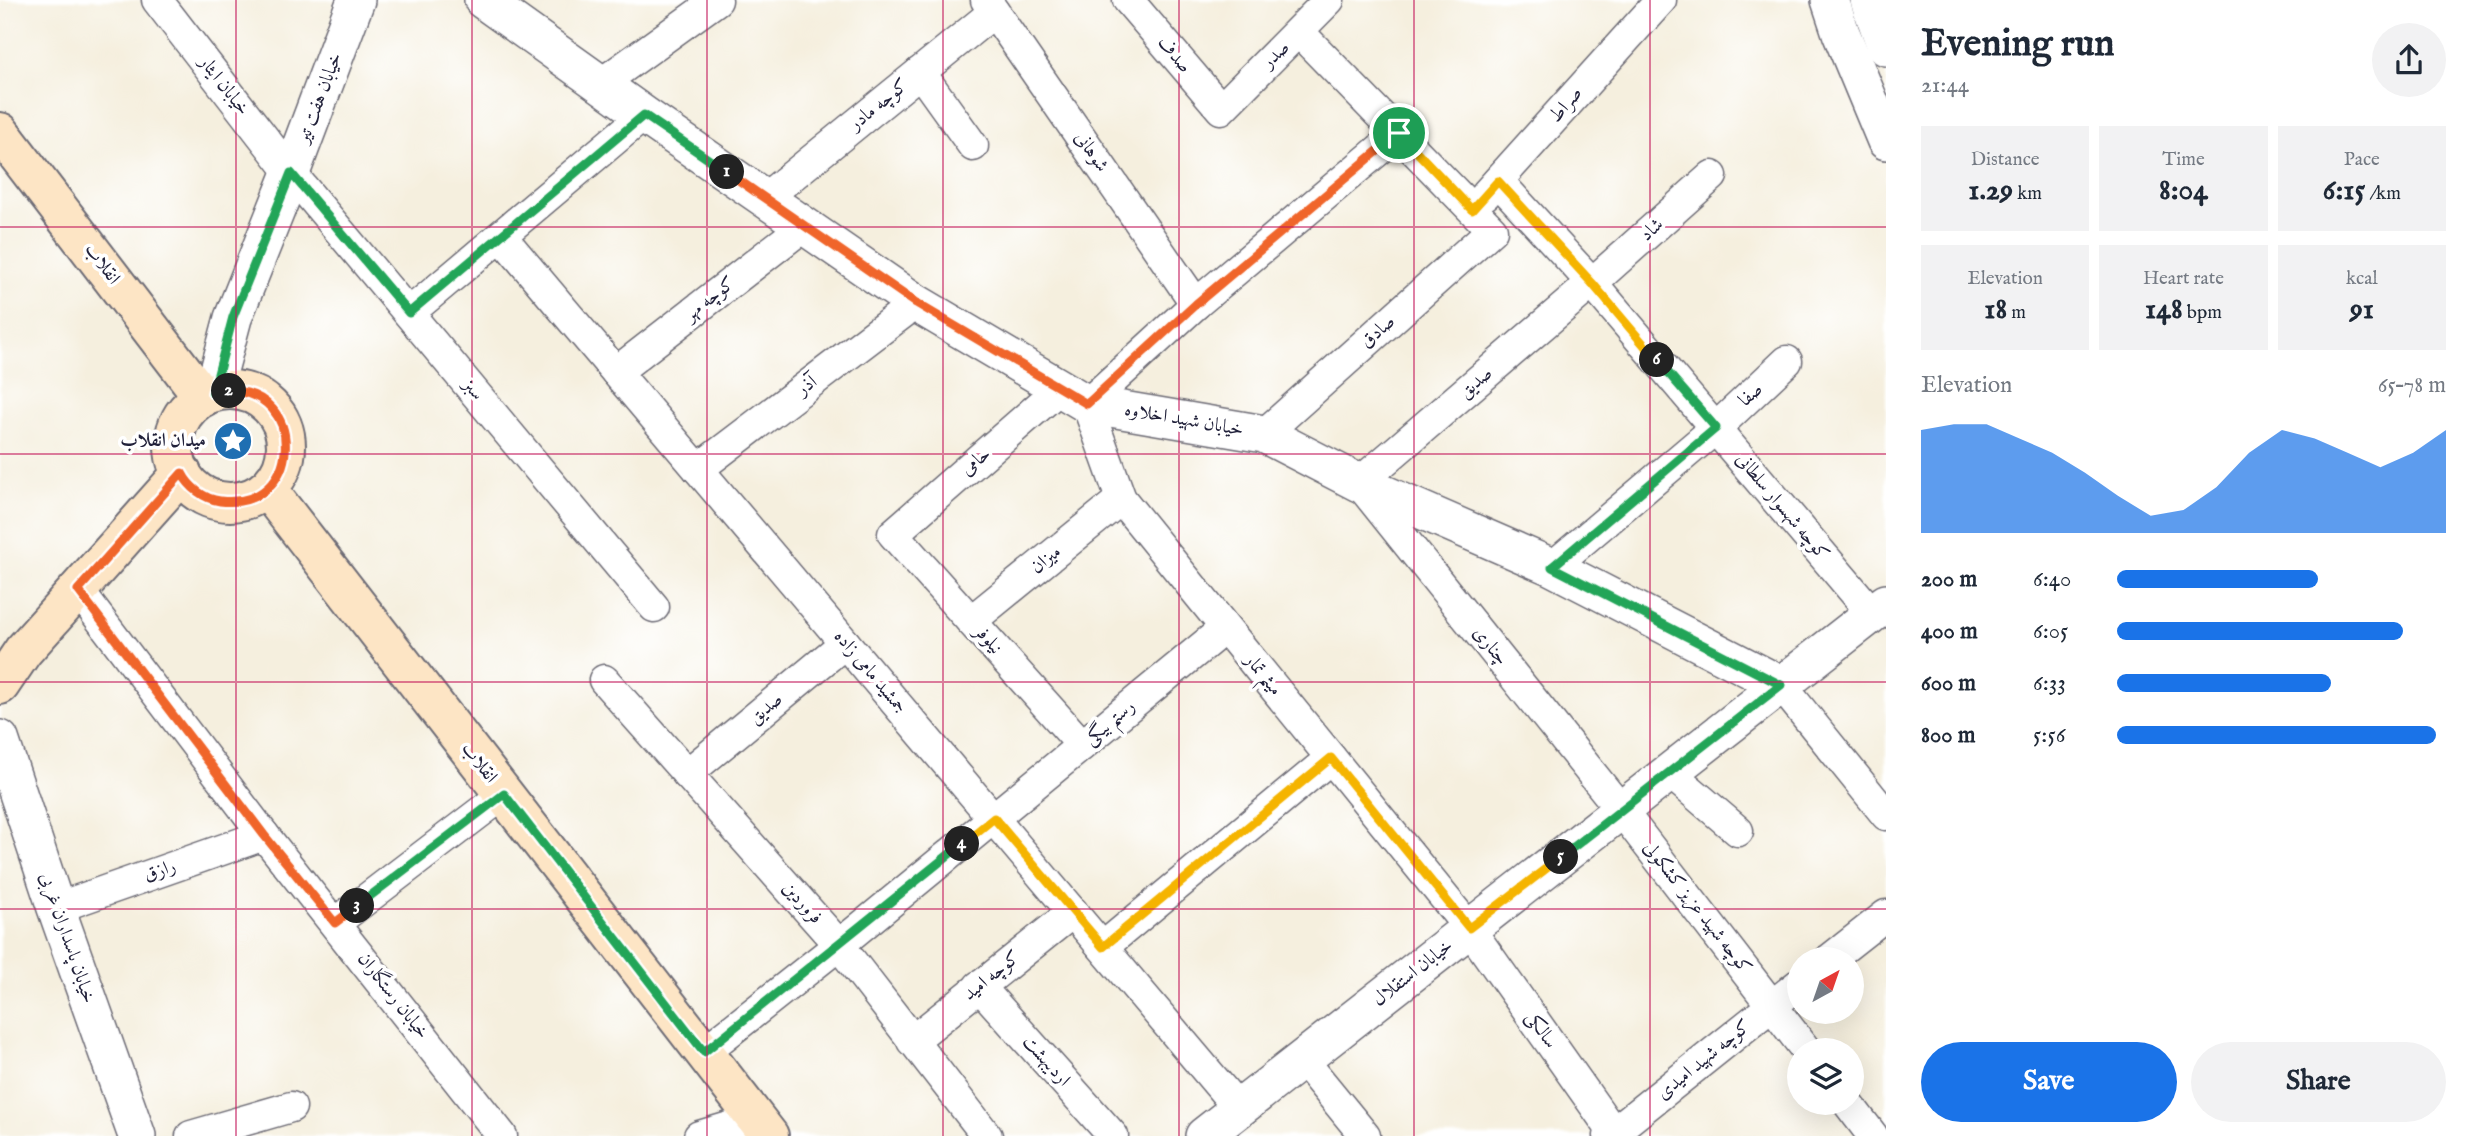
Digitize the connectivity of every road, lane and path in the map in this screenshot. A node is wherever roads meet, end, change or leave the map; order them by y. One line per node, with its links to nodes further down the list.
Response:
1 (157, 0): 21 (street, خیابان ایثار)
2 (356, 0): 21 (street, خیابان هفت تیر)
3 (483, 0): 14 (street, خیابان شهید اخلاوه)
4 (717, 0): 14 (street)
5 (1128, 0): 15 (street, صدف)
6 (1329, 0): 11 (street, صدر)
7 (1661, 0): 23 (street, صراط)
8 (1830, 0): 19 (street)
9 (1869, 0): 12 (street)
10 (990, 6): 13 (street, کوچه مادر); 30 (street, شوهانی)
11 (1299, 33): 15 (street, صدر); 18 (street)
12 (1886, 47)
13 (920, 72): 20 (street); 24 (street, کوچه مادر)
14 (602, 83): 16 (street, خیابان شهید اخلاوه)
15 (1221, 109)
16 (644, 115): 24 (street, خیابان شهید اخلاوه); 27 (street)
17 (0, 132): 34 (main road, انقلاب)
18 (1399, 133): 25 (street); 30 (street, حامی)
19 (1886, 141)
20 (973, 146)
21 (291, 173): 31 (street, سبز); 34 (street, خیابان هفت تیر)
22 (1712, 176): 28 (street, شاد)
23 (1498, 181): 25 (street, صراط); 28 (street, کوچه شهسوار سلطانی)
24 (765, 198): 26 (street, خیابان شهید اخلاوه)
25 (1482, 220): 37 (street, صادق)
26 (804, 226): 29 (street, خیابان شهید اخلاوه); 33 (street, کوچه مهر)
27 (501, 236): 31 (street); 33 (street, جمشید مامی زاده)
28 (1592, 283): 36 (street, کوچه شهسوار سلطانی); 40 (street, صدیق)
29 (916, 303): 35 (street, خیابان شهید اخلاوه); 38 (street, آذر)
30 (1196, 304): 35 (street, حامی)
31 (409, 313): 46 (street, سبز)
32 (1787, 361): 36 (street, صفا)
33 (615, 372): 38 (street, جمشید مامی زاده)
34 (208, 395): 39 (main road); 41 (main road)
35 (1073, 396): 37 (street, خیابان شهید اخلاوه); 42 (street, میثم تمار); 43 (street, حامی)
36 (1716, 428): 44 (street, صفا); 47 (street, کوچه شهسوار سلطانی)
37 (1264, 433): 40 (street, خیابان شهید اخلاوه)
38 (698, 470): 50 (street, جمشید مامی زاده)
39 (182, 473): 41 (main road); 45 (main road)
40 (1359, 483): 44 (street, خیابان شهید اخلاوه); 61 (street, چناری)
41 (267, 489): 60 (main road, انقلاب)
42 (1121, 499): 48 (street, میزان); 49 (street, میثم تمار)
43 (893, 534): 48 (street, نیلوفر)
44 (1552, 567): 54 (street, خیابان شهید اخلاوه)
45 (78, 590): 51 (main road); 65 (street, خیابان رستگاران)
46 (654, 607)
47 (1879, 608): 54 (street, خیابان استقلال)
48 (971, 621): 56 (street, نیلوفر)
49 (1225, 628): 56 (street, رستم بیگی); 57 (street, میثم تمار)
50 (845, 643): 59 (street, صدیق); 63 (street, جمشید مامی زاده)
51 (11, 648): 53 (main road)
52 (604, 680): 59 (street, فروردین)
53 (0, 685)
54 (1781, 685): 58 (street, خیابان استقلال); 62 (street)
55 (0, 739): 66 (street, خیابان پاسداران غربی)
56 (1082, 746): 63 (street, رستم بیگی)
57 (1331, 758): 70 (street, میثم تمار); 72 (street)
58 (1670, 772): 61 (street, خیابان استقلال); 64 (street)
59 (687, 774): 71 (street, فروردین)
60 (504, 794): 69 (street); 79 (main road, انقلاب)
61 (1622, 810): 70 (street, خیابان استقلال); 76 (street, کوچه شهید عزیز کشکولی)
62 (1886, 816)
63 (994, 818): 67 (street, جمشید مامی زاده); 71 (street, رستم بیگی)
64 (1738, 831)
65 (264, 835): 66 (street, رازق); 69 (street, خیابان رستگاران)
66 (56, 908): 86 (street, خیابان پاسداران غربی)
67 (1073, 912): 72 (street, جمشید مامی زاده); 74 (street, کوچه امید)
68 (1886, 915): 73 (street)
69 (335, 923): 88 (street, خیابان رستگاران)
70 (1469, 928): 80 (street, خیابان استقلال); 85 (street, سالکی)
71 (839, 945): 78 (street, فروردین); 79 (street, رستم بیگی)
72 (1103, 947): 82 (street, جمشید مامی زاده)
73 (1845, 947)
74 (979, 986): 78 (street, کوچه امید); 91 (street, اردیبهشت)
75 (1787, 993): 76 (street, کوچه شهید امیدی)
76 (1772, 1005): 77 (street); 85 (street, کوچه شهید امیدی)
77 (1797, 1038)
78 (912, 1041): 90 (street, فروردین)
79 (704, 1052): 84 (main road, انقلاب)
80 (1302, 1059): 82 (street, خیابان استقلال); 93 (street)
81 (291, 1107): 87 (street)
82 (1239, 1108): 92 (street, خیابان استقلال)
83 (1857, 1115): 94 (street)
84 (762, 1128): 89 (street)
85 (1613, 1135)
86 (137, 1136)
87 (191, 1136)
88 (502, 1136)
89 (699, 1136)
90 (987, 1136)
91 (1113, 1136)
92 (1204, 1136)
93 (1365, 1136)
94 (1872, 1136)

